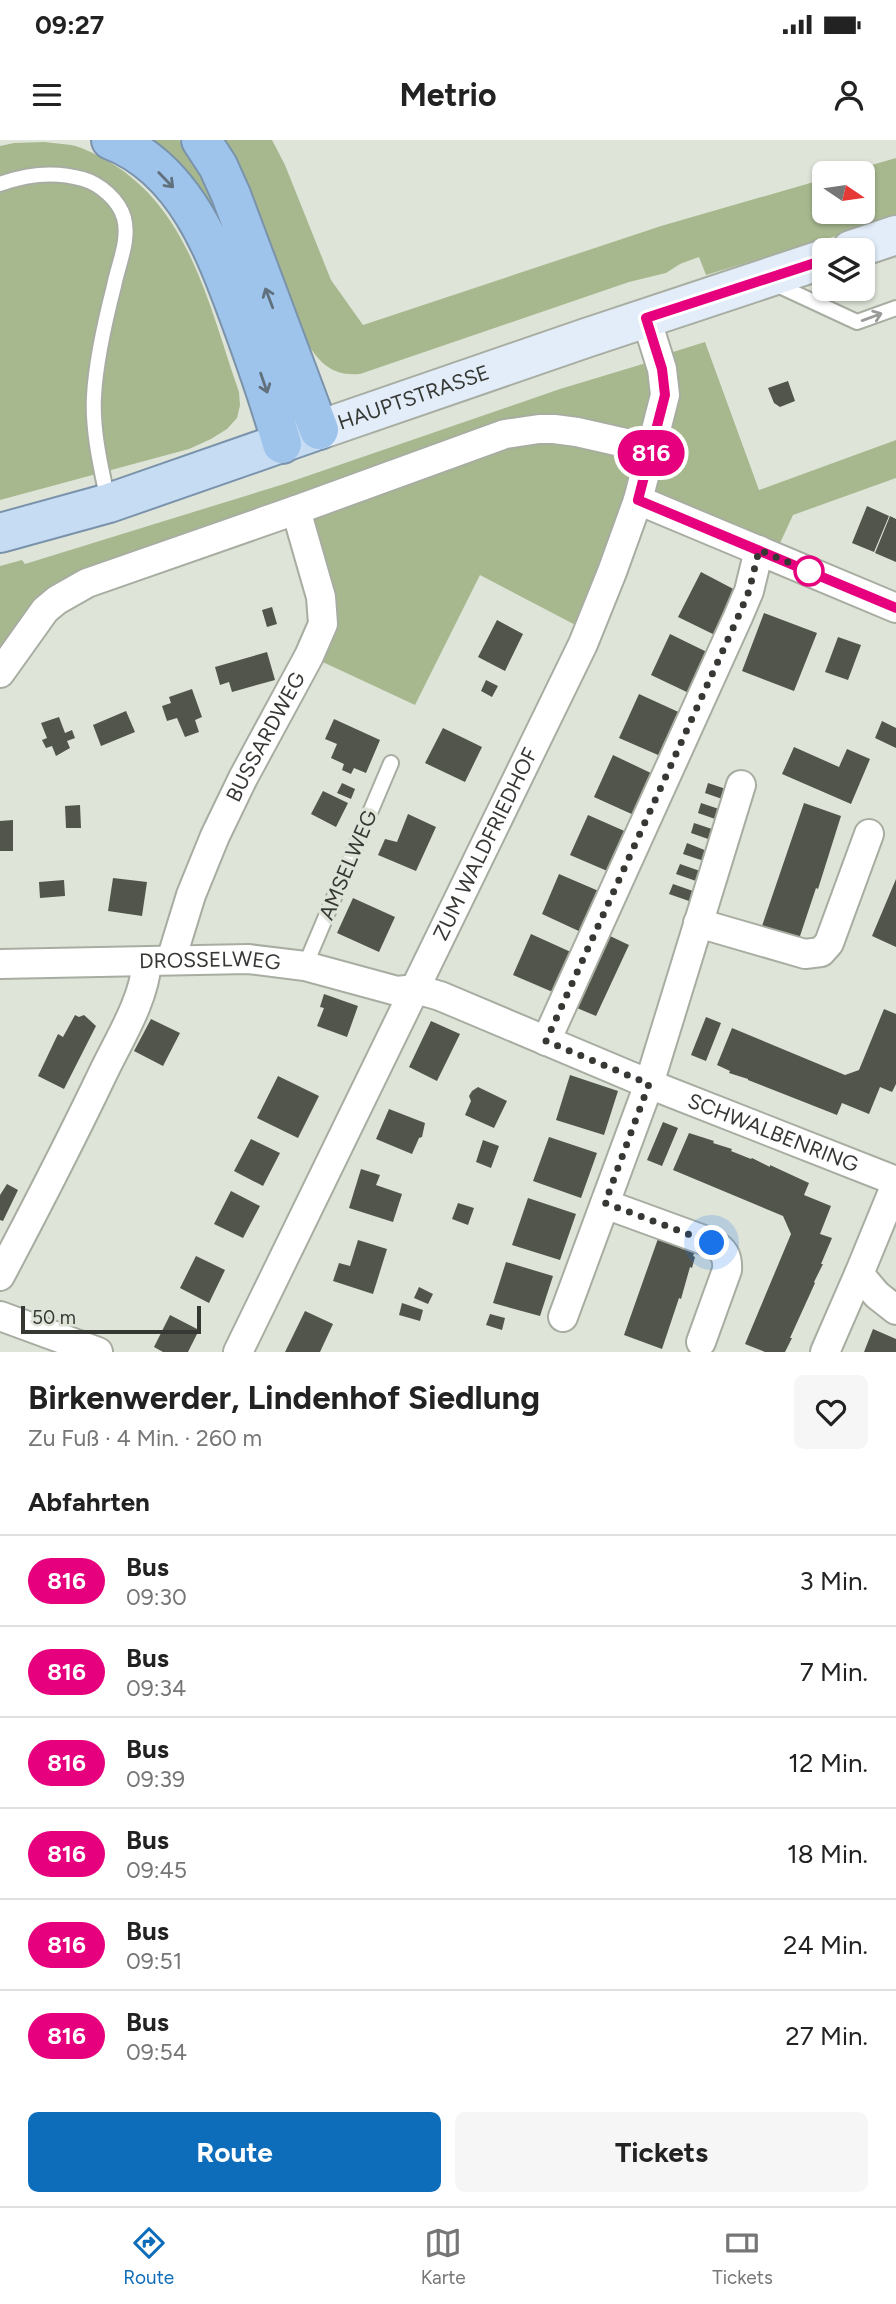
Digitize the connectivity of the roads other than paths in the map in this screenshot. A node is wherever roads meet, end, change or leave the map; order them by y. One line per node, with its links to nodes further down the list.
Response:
1 (111, 140): 11 (highway, one-way to 11)
2 (201, 140): 10 (highway, one-way to 2)
3 (0, 184): 14 (lane)
4 (896, 235): 5 (main road)
5 (875, 242)
6 (812, 264): 7 (main road, HAUPTSTRASSE)
7 (765, 280): 8 (lane, one-way to 8); 9 (main road, HAUPTSTRASSE)
8 (896, 308)
9 (646, 318): 10 (main road, HAUPTSTRASSE); 12 (street, ZUM WALDFRIEDHOF)
10 (319, 430): 11 (main road, HAUPTSTRASSE)
11 (282, 443): 14 (main road, HAUPTSTRASSE)
12 (652, 449): 13 (street, ZUM WALDFRIEDHOF); 15 (street)
13 (638, 500): 17 (street); 27 (street, ZUM WALDFRIEDHOF)
14 (109, 503): 16 (main road, HAUPTSTRASSE)
15 (296, 510): 19 (street); 24 (street, BUSSARDWEG)
16 (0, 533)
17 (759, 550): 18 (street); 28 (street)
18 (896, 608)
19 (0, 673)
20 (391, 763): 26 (lane, AMSELWEG)
21 (741, 785): 23 (street)
22 (869, 834): 23 (street)
23 (698, 923): 29 (street)
24 (159, 961): 25 (street, DROSSELWEG); 26 (street, DROSSELWEG); 33 (street, BUSSARDWEG)
25 (0, 964)
26 (305, 966): 27 (street, DROSSELWEG)
27 (416, 989): 28 (street, SCHWALBENRING); 39 (street, ZUM WALDFRIEDHOF)
28 (546, 1041): 29 (street, SCHWALBENRING)
29 (649, 1084): 30 (street, SCHWALBENRING); 31 (street)
30 (896, 1183): 32 (street, SCHWALBENRING)
31 (605, 1203): 36 (street); 37 (street)
32 (859, 1274): 34 (street); 40 (street, SCHWALBENRING)
33 (0, 1276)
34 (896, 1310)
35 (0, 1316): 38 (street)
36 (563, 1317)
37 (701, 1342)
38 (98, 1352)
39 (238, 1352)
40 (825, 1352)

